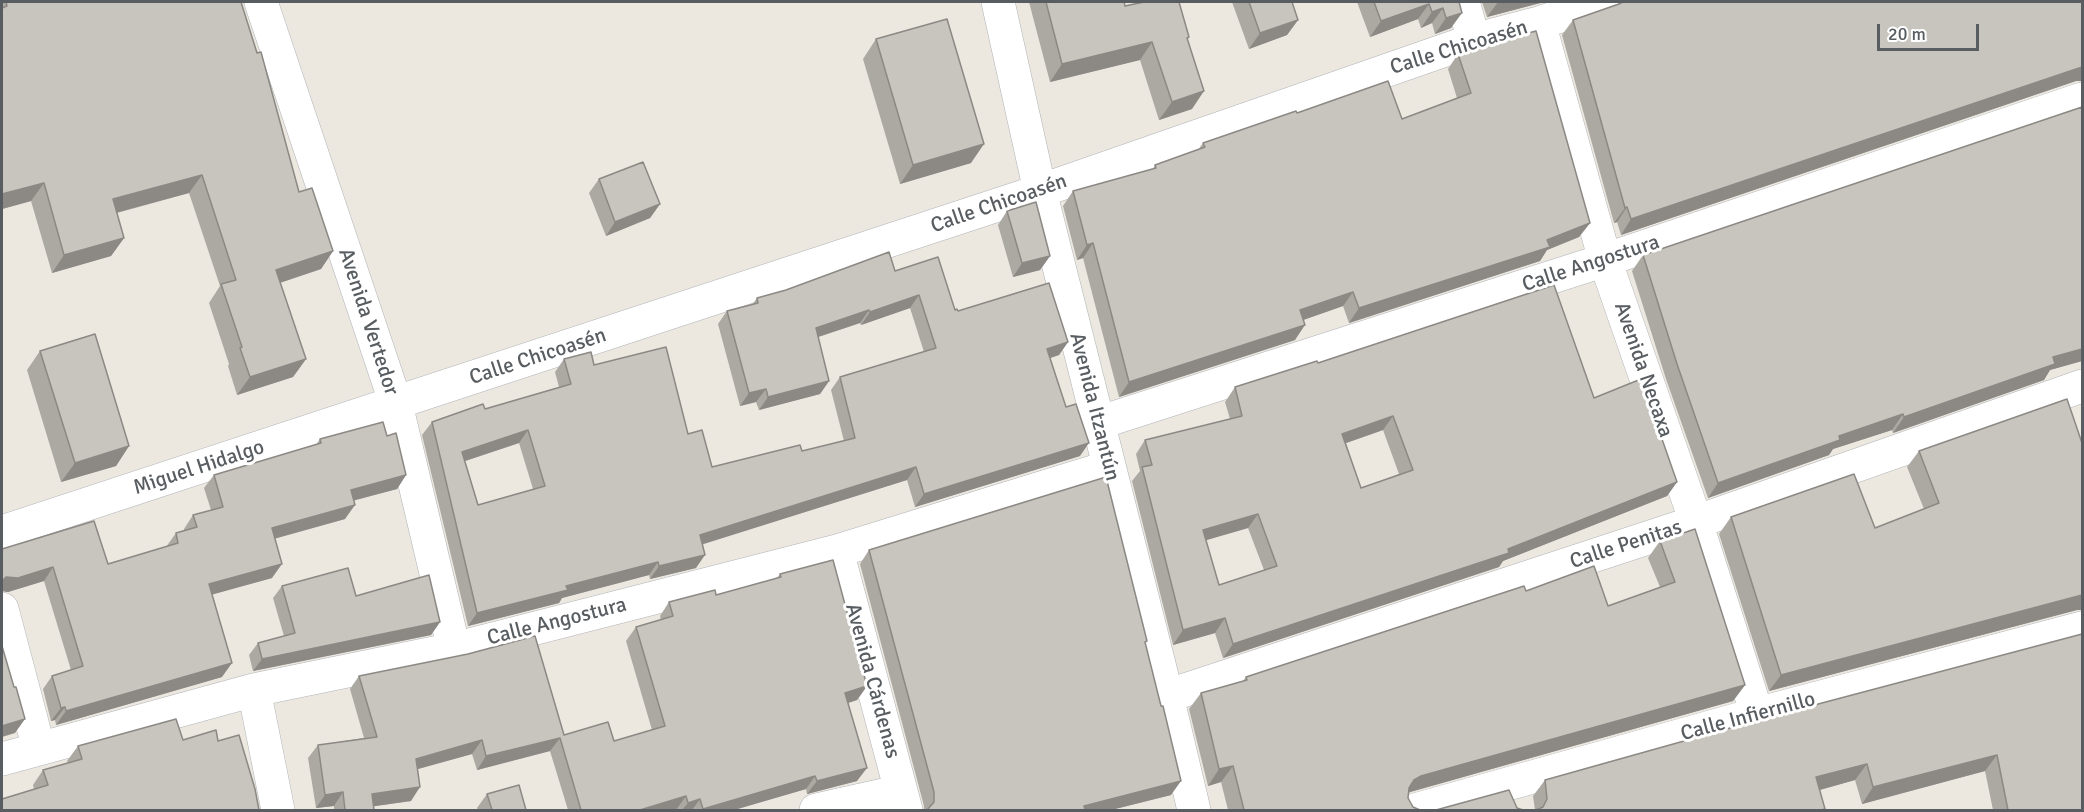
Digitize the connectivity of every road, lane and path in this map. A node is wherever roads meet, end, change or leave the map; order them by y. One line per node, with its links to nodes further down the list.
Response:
1 (261, 2): 11 (street, Avenida Vertedor)
2 (998, 2): 8 (street, Avenida Itzantún)
3 (1463, 2): 6 (street)
4 (1602, 2): 5 (street, Calle Chicoasén)
5 (1539, 23): 6 (street, Calle Chicoasén); 9 (street, Avenida Necaxa)
6 (1474, 40): 8 (street, Calle Chicoasén)
7 (2082, 99): 9 (street, Calle Angostura)
8 (1040, 191): 11 (street, Calle Chicoasén); 12 (street, Avenida Itzantún)
9 (1605, 260): 12 (street, Calle Angostura); 14 (street, Avenida Necaxa)
10 (2082, 386): 14 (street, Calle Penitas)
11 (396, 404): 15 (street, Miguel Hidalgo); 19 (street, Avenida Vertedor)
12 (1098, 423): 13 (street, Avenida Itzantún)
13 (1109, 467): 16 (street, Calle Angostura); 21 (street, Avenida Itzantún)
14 (1696, 522): 21 (street, Calle Penitas); 22 (street, Avenida Necaxa)
15 (2, 532)
16 (837, 551): 19 (street, Calle Angostura); 26 (street, Avenida Cárdenas)
17 (2, 609): 23 (street)
18 (2082, 628): 22 (street, Calle Infiernillo)
19 (454, 649): 20 (street, Calle Angostura)
20 (254, 690): 23 (street, Calle Angostura); 27 (street)
21 (1167, 696): 29 (street, Avenida Itzantún)
22 (1757, 714): 25 (street, Calle Infiernillo)
23 (39, 749): 24 (street, Calle Angostura)
24 (2, 759)
25 (1514, 797): 30 (street, Calle Infiernillo)
26 (903, 801): 28 (street)
27 (278, 810)
28 (816, 810)
29 (1194, 810)
30 (1415, 810)

